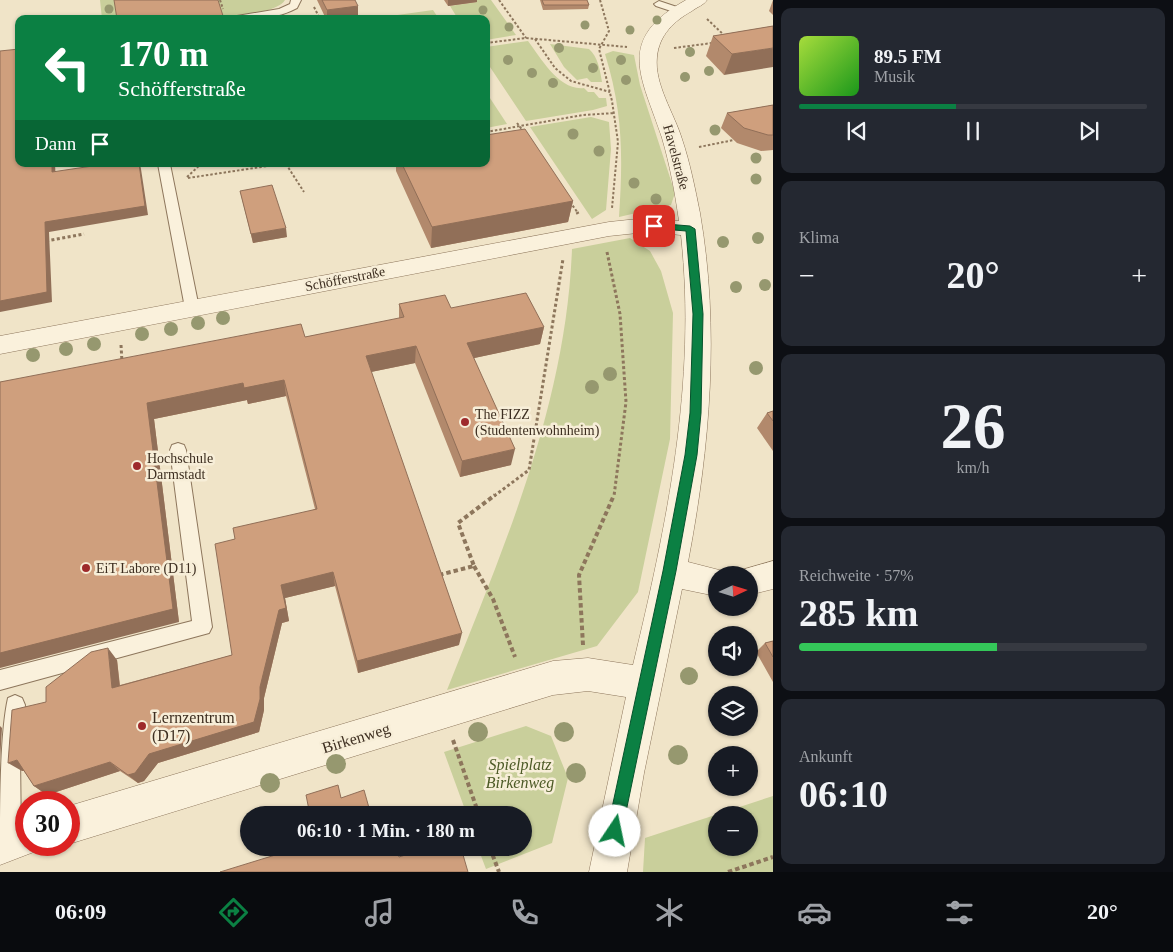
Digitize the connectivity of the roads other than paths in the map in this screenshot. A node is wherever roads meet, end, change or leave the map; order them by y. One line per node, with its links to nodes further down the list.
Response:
1 (296, 0): 4 (lane)
2 (659, 4): 3 (lane)
3 (690, 5): 6 (street, Havelstraße)
4 (263, 15)
5 (165, 167): 7 (lane)
6 (690, 229): 7 (street, Schöfferstraße); 10 (street, Havelstraße)
7 (192, 308): 8 (street, Schöfferstraße)
8 (0, 345)
9 (178, 450): 14 (lane)
10 (670, 571): 13 (street); 15 (street, Havelstraße)
11 (773, 575): 12 (street)
12 (758, 579)
13 (708, 581)
14 (0, 680)
15 (644, 686): 17 (street, Birkenweg); 19 (street, Havelstraße)
16 (15, 705): 18 (lane)
17 (80, 822)
18 (12, 842)
19 (608, 872)

